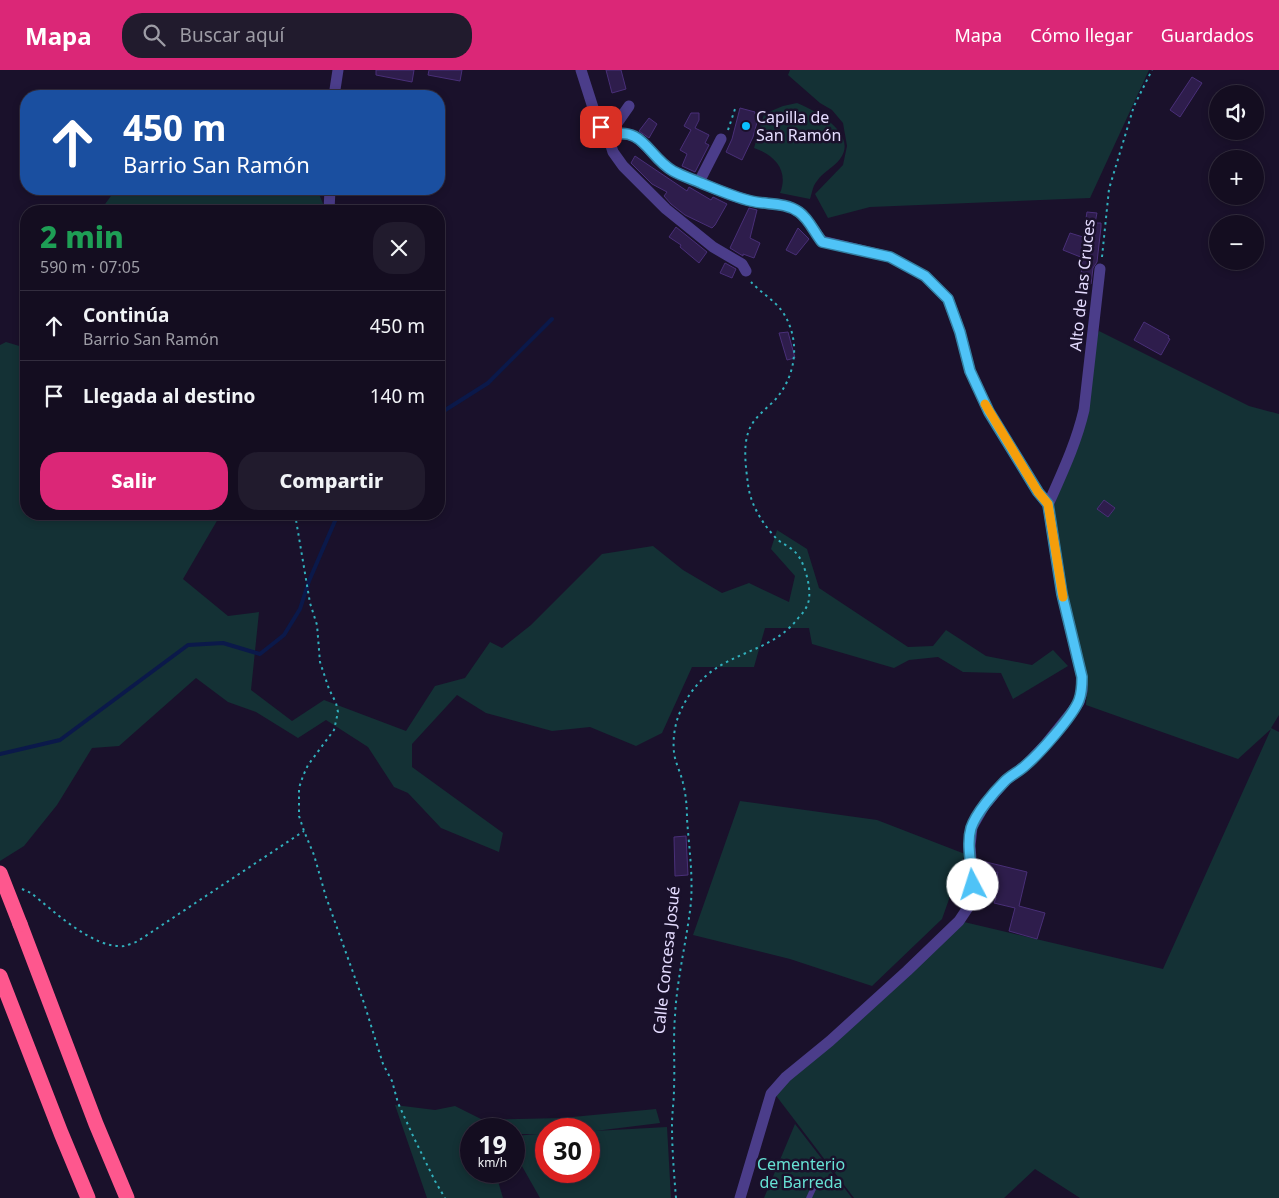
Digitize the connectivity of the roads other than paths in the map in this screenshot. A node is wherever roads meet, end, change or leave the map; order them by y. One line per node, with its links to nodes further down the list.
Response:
1 (338, 70): 3 (street)
2 (581, 70): 5 (street)
3 (335, 90)
4 (629, 106): 5 (street)
5 (611, 135): 7 (street); 9 (street)
6 (721, 140): 7 (street)
7 (700, 182): 10 (street)
8 (1100, 269): 10 (street, Alto de las Cruces)
9 (746, 271)
10 (1048, 504): 16 (street)
11 (0, 873): 15 (highway, bridge)
12 (0, 976): 14 (highway)
13 (814, 1187): 17 (lane)
14 (88, 1198)
15 (127, 1198)
16 (740, 1198)
17 (810, 1198)

